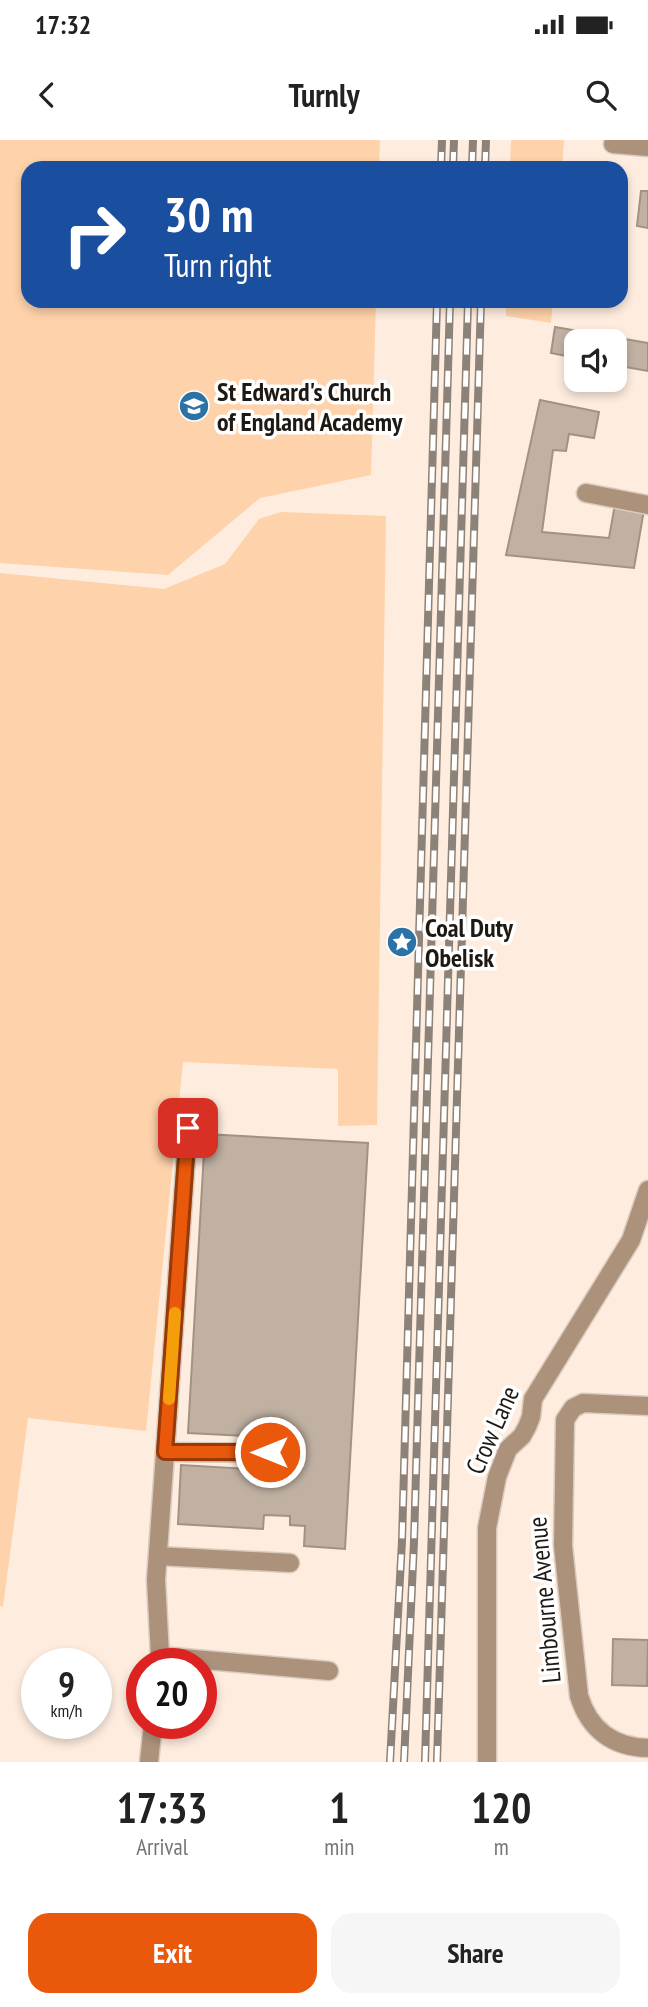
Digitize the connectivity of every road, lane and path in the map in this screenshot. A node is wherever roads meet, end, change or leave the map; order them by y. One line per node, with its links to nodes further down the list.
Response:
1 (613, 144): 2 (street)
2 (648, 147)
3 (586, 494): 4 (street)
4 (648, 505)
5 (188, 1128): 8 (street)
6 (648, 1190): 18 (street, Crow Lane)
7 (648, 1406): 16 (street, Limbourne Avenue)
8 (165, 1452): 9 (street); 10 (street)
9 (270, 1452)
10 (158, 1556): 11 (street); 12 (street)
11 (290, 1563)
12 (159, 1648)
13 (217, 1664): 14 (street)
14 (328, 1671)
15 (151, 1739): 17 (street)
16 (648, 1748)
17 (149, 1762)
18 (487, 1762)

